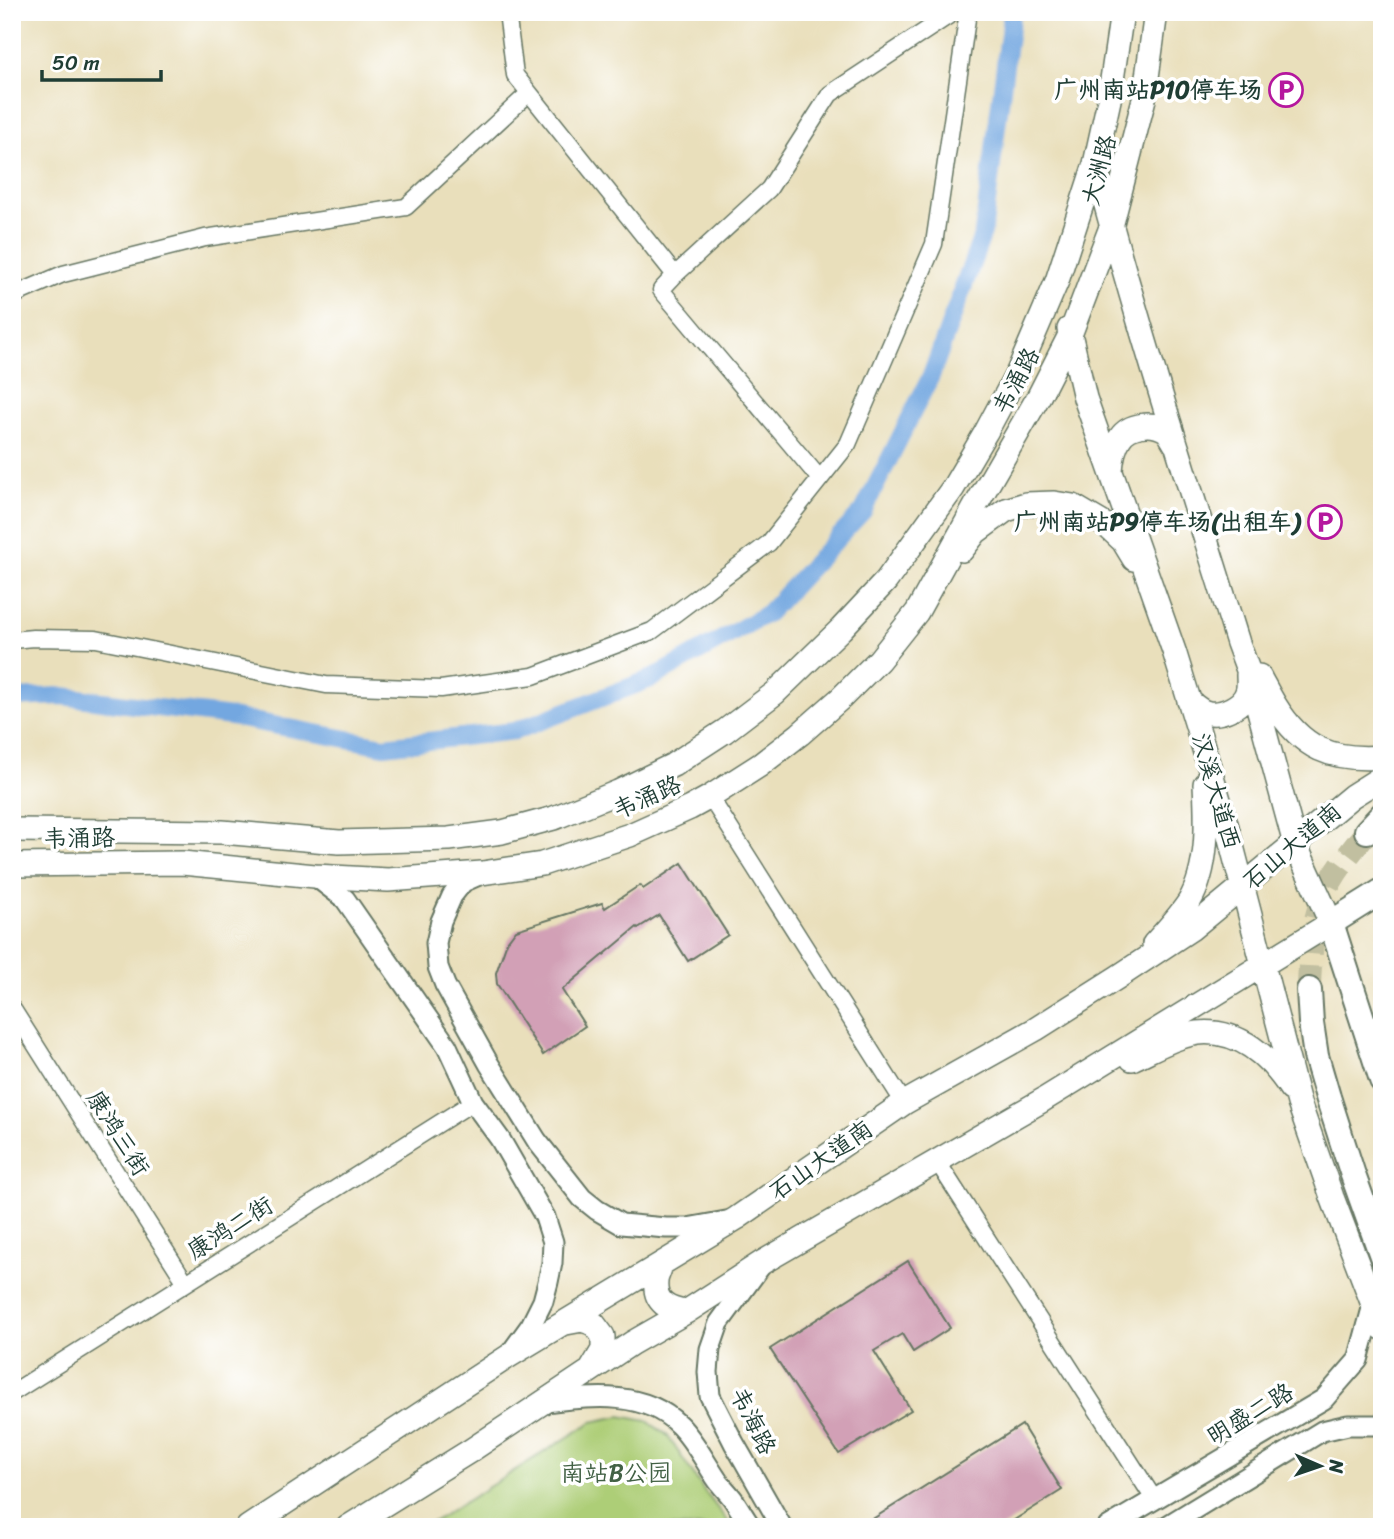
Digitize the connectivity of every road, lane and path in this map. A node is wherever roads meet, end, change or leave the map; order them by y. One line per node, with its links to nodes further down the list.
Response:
1 (507, 12): 6 (street)
2 (954, 12): 9 (street)
3 (968, 12): 15 (street)
4 (1122, 12): 7 (main road, 大洲路)
5 (1156, 12): 8 (main road, 大洲路)
6 (529, 93): 9 (street); 11 (street)
7 (1095, 164): 8 (main road); 10 (main road, 大洲路)
8 (1111, 227): 12 (main road, 大洲路); 13 (main road)
9 (675, 275): 15 (street)
10 (1057, 281): 12 (main road, 汉溪大道西); 16 (main road, 韦涌路)
11 (12, 296)
12 (1070, 335): 14 (main road, 汉溪大道西); 17 (main road, 韦涌路)
13 (1178, 448): 14 (main road); 20 (main road)
14 (1111, 470): 21 (main road, 汉溪大道西)
15 (820, 479): 19 (street)
16 (953, 488): 17 (main road); 28 (main road, 韦涌路)
17 (976, 505): 18 (main road, 韦涌路)
18 (917, 612): 21 (main road); 27 (main road, 韦涌路)
19 (12, 640)
20 (1238, 643): 22 (main road); 25 (main road)
21 (1174, 651): 23 (main road, 汉溪大道西)
22 (1248, 670): 23 (main road); 29 (main road)
23 (1189, 701): 24 (main road, 汉溪大道西)
24 (1198, 729): 33 (main road, 汉溪大道西); 37 (main road)
25 (1382, 757)
26 (1382, 777): 29 (main road, 石山大道南)
27 (710, 797): 31 (main road, 韦涌路); 45 (street)
28 (12, 830)
29 (1295, 844): 33 (main road, 石山大道南); 35 (main road)
30 (12, 865): 32 (main road, 韦涌路)
31 (482, 873): 32 (main road, 韦涌路); 41 (street)
32 (315, 877): 40 (street)
33 (1243, 887): 36 (main road, 汉溪大道西); 37 (main road, 石山大道南)
34 (1382, 891): 35 (main road)
35 (1331, 923): 36 (main road); 42 (main road)
36 (1263, 964): 43 (main road); 46 (main road, 汉溪大道西)
37 (1118, 977): 45 (main road, 石山大道南)
38 (1309, 990): 51 (main road)
39 (12, 1008): 54 (street, 康鸿三街)
40 (447, 1046): 41 (street); 44 (street)
41 (489, 1065): 48 (street)
42 (1382, 1080)
43 (1043, 1100): 46 (main road); 49 (main road)
44 (473, 1102): 47 (street); 54 (street, 康鸿二街)
45 (904, 1102): 50 (main road, 石山大道南)
46 (1299, 1103): 55 (main road, 汉溪大道西)
47 (500, 1139): 48 (street); 59 (street)
48 (537, 1141): 50 (street)
49 (937, 1161): 52 (main road); 66 (street)
50 (737, 1218): 53 (main road, 石山大道南)
51 (1382, 1256)
52 (764, 1262): 56 (main road); 64 (street, 韦海路)
53 (661, 1265): 56 (main road); 57 (main road, 石山大道南)
54 (186, 1283): 61 (street, 康鸿二街)
55 (1373, 1306): 58 (main road, 汉溪大道西); 66 (street, 明盛二路)
56 (686, 1312): 60 (main road)
57 (564, 1323): 59 (main road, 石山大道南); 60 (main road)
58 (1382, 1328)
59 (509, 1356): 67 (main road, 石山大道南)
60 (591, 1370): 62 (main road)
61 (12, 1393)
62 (544, 1402): 65 (street); 68 (main road)
63 (1382, 1427): 72 (street)
64 (752, 1475): 65 (street); 70 (street, 韦海路)
65 (718, 1480): 69 (street)
66 (1154, 1499): 71 (street, 明盛二路)
67 (248, 1527)
68 (348, 1527)
69 (751, 1527)
70 (782, 1527)
71 (1108, 1527)
72 (1165, 1527)

